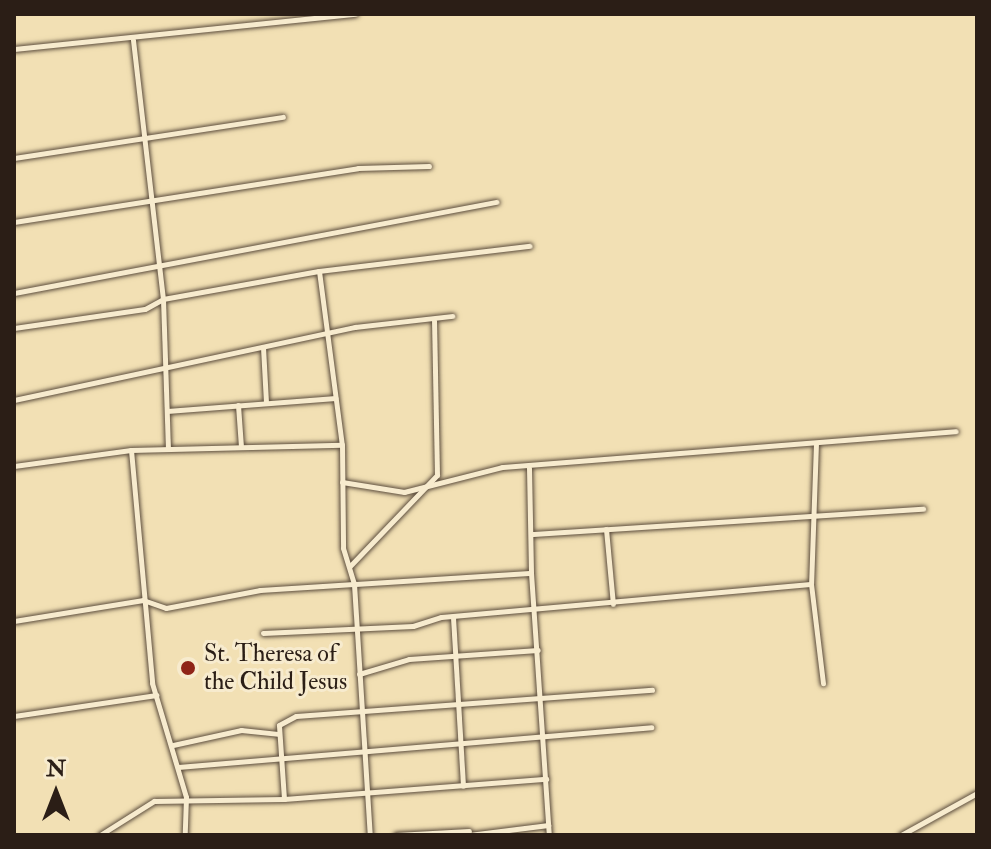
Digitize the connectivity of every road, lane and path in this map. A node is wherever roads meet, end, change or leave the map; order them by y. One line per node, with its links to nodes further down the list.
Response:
1 (355, 14): 2 (street)
2 (133, 40): 3 (street); 5 (street)
3 (14, 49)
4 (283, 117): 5 (street)
5 (145, 133): 6 (street); 9 (street)
6 (14, 158)
7 (429, 166): 9 (street)
8 (496, 202): 12 (street)
9 (150, 203): 10 (street); 12 (street)
10 (14, 222)
11 (530, 246): 13 (street)
12 (156, 265): 14 (street); 15 (street)
13 (319, 271): 15 (street); 19 (street)
14 (14, 293)
15 (163, 299): 18 (street); 21 (street)
16 (452, 316): 17 (street)
17 (434, 321): 19 (street); 36 (street)
18 (14, 328)
19 (327, 336): 20 (street); 22 (street)
20 (263, 347): 21 (street); 24 (street)
21 (165, 369): 23 (street); 26 (street)
22 (335, 398): 24 (street); 29 (street)
23 (14, 400)
24 (266, 402): 25 (street)
25 (238, 405): 26 (street); 30 (street)
26 (167, 411): 31 (street)
27 (956, 431): 28 (street)
28 (816, 443): 34 (street); 38 (street)
29 (342, 445): 30 (street); 35 (street)
30 (241, 447): 31 (street)
31 (168, 448): 32 (street)
32 (131, 450): 33 (street); 45 (street)
33 (14, 466)
34 (529, 468): 36 (street); 40 (street)
35 (342, 482): 36 (street); 41 (street)
36 (422, 490): 41 (street)
37 (923, 509): 38 (street)
38 (812, 516): 39 (street); 44 (street)
39 (606, 529): 40 (street); 46 (street)
40 (532, 534): 42 (street)
41 (349, 567): 43 (street)
42 (531, 573): 43 (street); 47 (street)
43 (354, 584): 45 (street); 50 (street)
44 (811, 584): 46 (street); 55 (street)
45 (143, 600): 49 (street); 58 (street)
46 (613, 604): 47 (street)
47 (534, 614): 48 (street); 52 (street)
48 (453, 617): 50 (street); 53 (street)
49 (14, 621)
50 (357, 625): 51 (street); 54 (street)
51 (263, 633)
52 (538, 650): 53 (street); 57 (street)
53 (453, 657): 54 (street); 59 (street)
54 (359, 674): 60 (street)
55 (823, 683)
56 (652, 690): 57 (street)
57 (543, 694): 59 (street); 64 (street)
58 (156, 695): 61 (street); 65 (street)
59 (460, 701): 60 (street); 66 (street)
60 (360, 709): 63 (street); 67 (street)
61 (14, 716)
62 (651, 727): 64 (street)
63 (279, 734): 65 (street); 68 (street)
64 (546, 740): 66 (street); 70 (street)
65 (173, 745): 69 (street)
66 (465, 746): 67 (street); 71 (street)
67 (365, 753): 68 (street); 72 (street)
68 (281, 757): 69 (street); 75 (street)
69 (178, 767): 74 (street)
70 (547, 779): 71 (street); 76 (street)
71 (463, 786): 72 (street)
72 (369, 793): 75 (street); 81 (street)
73 (977, 793): 77 (street)
74 (186, 797): 75 (street); 79 (street); 80 (street)
75 (284, 799)
76 (548, 825): 78 (street); 83 (street)
77 (912, 832): 84 (street)
78 (469, 833): 82 (street)
79 (100, 835)
80 (185, 835)
81 (370, 835)
82 (396, 835)
83 (549, 835)
84 (901, 835)

